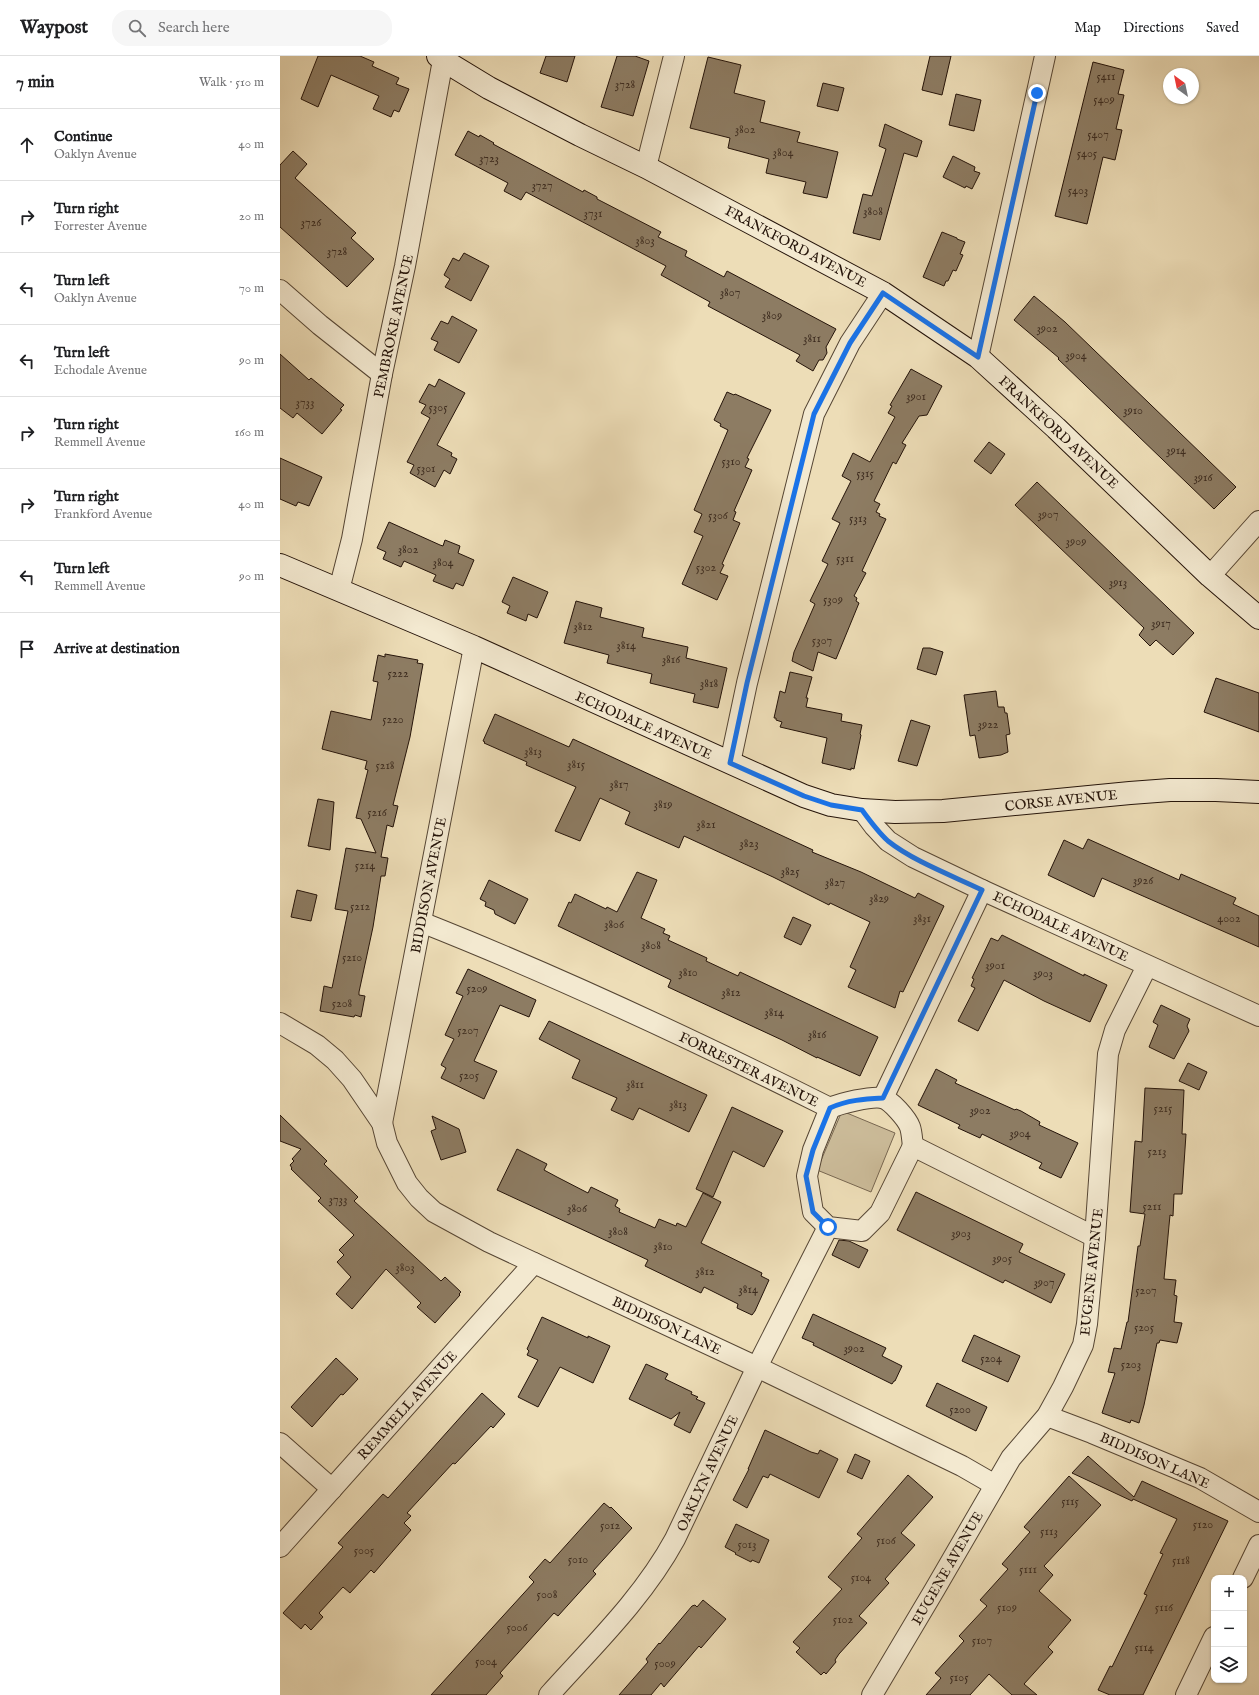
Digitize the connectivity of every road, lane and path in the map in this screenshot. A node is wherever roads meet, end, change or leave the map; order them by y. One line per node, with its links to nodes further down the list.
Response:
1 (674, 56): 4 (street)
2 (1045, 56): 7 (street)
3 (440, 58): 4 (main road, FRANKFORD AVENUE); 8 (street, PEMBROKE AVENUE)
4 (646, 167): 6 (main road, FRANKFORD AVENUE)
5 (280, 290): 8 (street)
6 (883, 293): 7 (main road, FRANKFORD AVENUE); 15 (street)
7 (978, 357): 11 (main road, FRANKFORD AVENUE)
8 (382, 374): 12 (street, PEMBROKE AVENUE)
9 (1259, 521): 11 (street)
10 (280, 565): 12 (main road, ECHODALE AVENUE)
11 (1210, 576): 13 (main road, FRANKFORD AVENUE)
12 (339, 590): 14 (main road, ECHODALE AVENUE)
13 (1259, 618)
14 (474, 648): 15 (main road, ECHODALE AVENUE); 19 (street, BIDDISON AVENUE)
15 (730, 763): 17 (main road, ECHODALE AVENUE)
16 (1259, 792): 17 (main road, CORSE AVENUE)
17 (862, 810): 18 (street, ECHODALE AVENUE)
18 (982, 890): 20 (street, ECHODALE AVENUE); 23 (street)
19 (421, 922): 24 (street, FORRESTER AVENUE); 25 (street, BIDDISON AVENUE)
20 (1147, 966): 21 (street, ECHODALE AVENUE); 28 (street, EUGENE AVENUE)
21 (1259, 1016)
22 (280, 1023): 25 (street)
23 (883, 1098): 24 (street, FORRESTER AVENUE); 26 (street)
24 (830, 1108): 27 (street)
25 (382, 1123): 29 (street, BIDDISON LANE)
26 (913, 1146): 27 (street); 28 (street)
27 (828, 1227): 30 (street, OAKLYN AVENUE)
28 (1095, 1237): 31 (street, EUGENE AVENUE)
29 (534, 1263): 30 (street, BIDDISON LANE); 34 (street, REMMELL AVENUE)
30 (757, 1367): 33 (street, BIDDISON LANE); 40 (street, OAKLYN AVENUE)
31 (1047, 1416): 33 (street, EUGENE AVENUE); 35 (street, BIDDISON LANE)
32 (280, 1442): 34 (street)
33 (995, 1485): 41 (street, EUGENE AVENUE)
34 (332, 1489): 37 (street, REMMELL AVENUE)
35 (1259, 1512)
36 (1259, 1545): 38 (street)
37 (280, 1547)
38 (1244, 1575)
39 (1211, 1643): 42 (street)
40 (549, 1695)
41 (872, 1695)
42 (1186, 1695)

